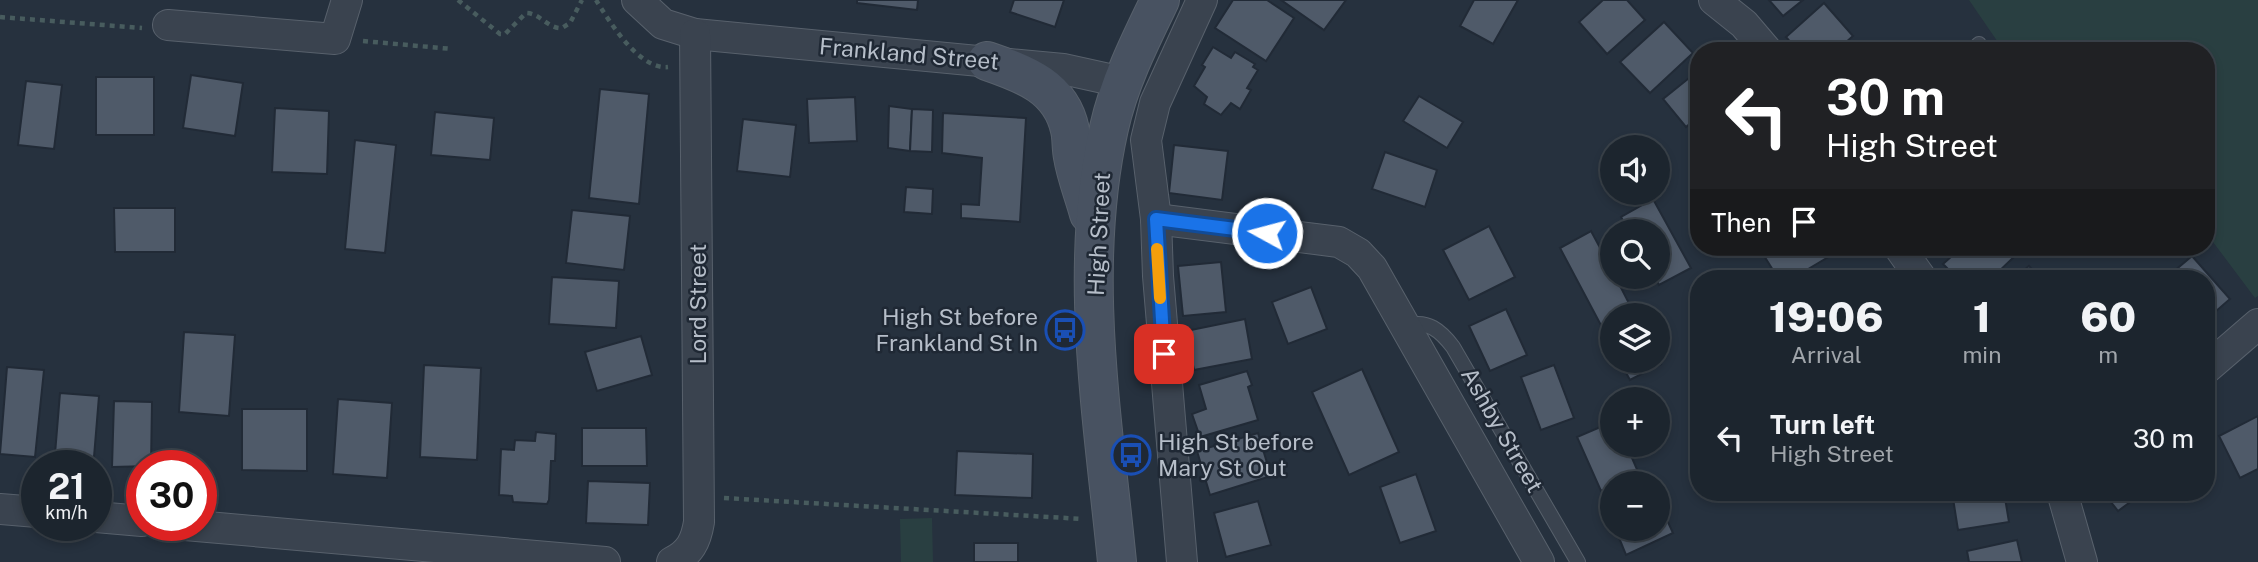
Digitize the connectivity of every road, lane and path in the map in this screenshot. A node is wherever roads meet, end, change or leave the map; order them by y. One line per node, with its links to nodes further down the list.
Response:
1 (347, 0): 12 (street)
2 (458, 0): 3 (path)
3 (582, 0)
4 (596, 0): 16 (path)
5 (637, 0): 11 (street, Frankland Street)
6 (1160, 0): 17 (main road, High Street)
7 (1202, 0): 18 (street, High Street)
8 (1714, 0): 13 (street)
9 (0, 17): 10 (path)
10 (168, 25): 12 (street)
11 (695, 34): 15 (street, Frankland Street); 23 (street, Lord Street)
12 (335, 39): 14 (path)
13 (1760, 42)
14 (453, 49)
15 (987, 61): 17 (street, Frankland Street); 19 (main road)
16 (672, 67)
17 (1122, 82): 19 (main road, High Street)
18 (1156, 219): 21 (street, Ashby Street); 32 (street, High Street)
19 (1096, 240): 31 (main road, High Street)
20 (2258, 324): 22 (street)
21 (1406, 326): 33 (street, Ashby Street); 34 (lane, Ashby Street)
22 (2215, 361)
23 (699, 497): 27 (path); 30 (street, Lord Street)
24 (2065, 501): 35 (street)
25 (0, 509): 26 (street)
26 (21, 511)
27 (1084, 519)
28 (217, 528): 29 (street)
29 (605, 562)
30 (672, 562)
31 (1117, 562)
32 (1182, 562)
33 (1539, 562)
34 (1578, 562)
35 (2082, 562)

